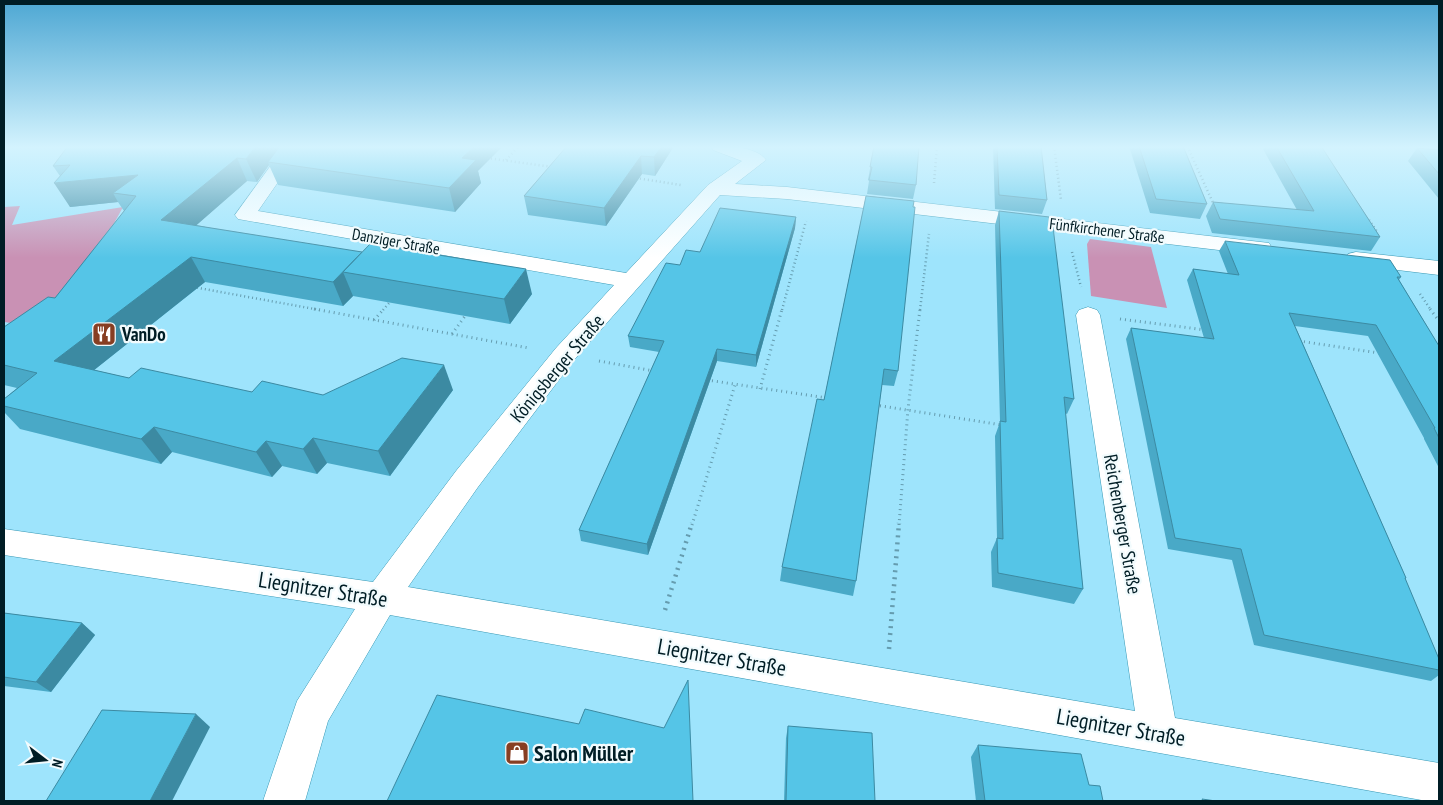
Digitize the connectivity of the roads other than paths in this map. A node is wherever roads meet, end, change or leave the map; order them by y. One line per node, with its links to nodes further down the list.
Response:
1 (267, 184): 7 (street, Danziger Straße)
2 (724, 184): 3 (street, Königsberger Straße)
3 (715, 190): 4 (street, Fünfkirchener Straße); 7 (street, Königsberger Straße)
4 (1280, 250)
5 (1339, 256): 6 (street)
6 (1439, 268)
7 (631, 281): 10 (street, Königsberger Straße)
8 (1088, 315): 11 (street, Reichenberger Straße)
9 (4, 542): 10 (street, Liegnitzer Straße)
10 (380, 598): 11 (street, Liegnitzer Straße); 13 (street, Königsberger Straße)
11 (1158, 733): 12 (street, Liegnitzer Straße)
12 (1439, 783)
13 (284, 801)

